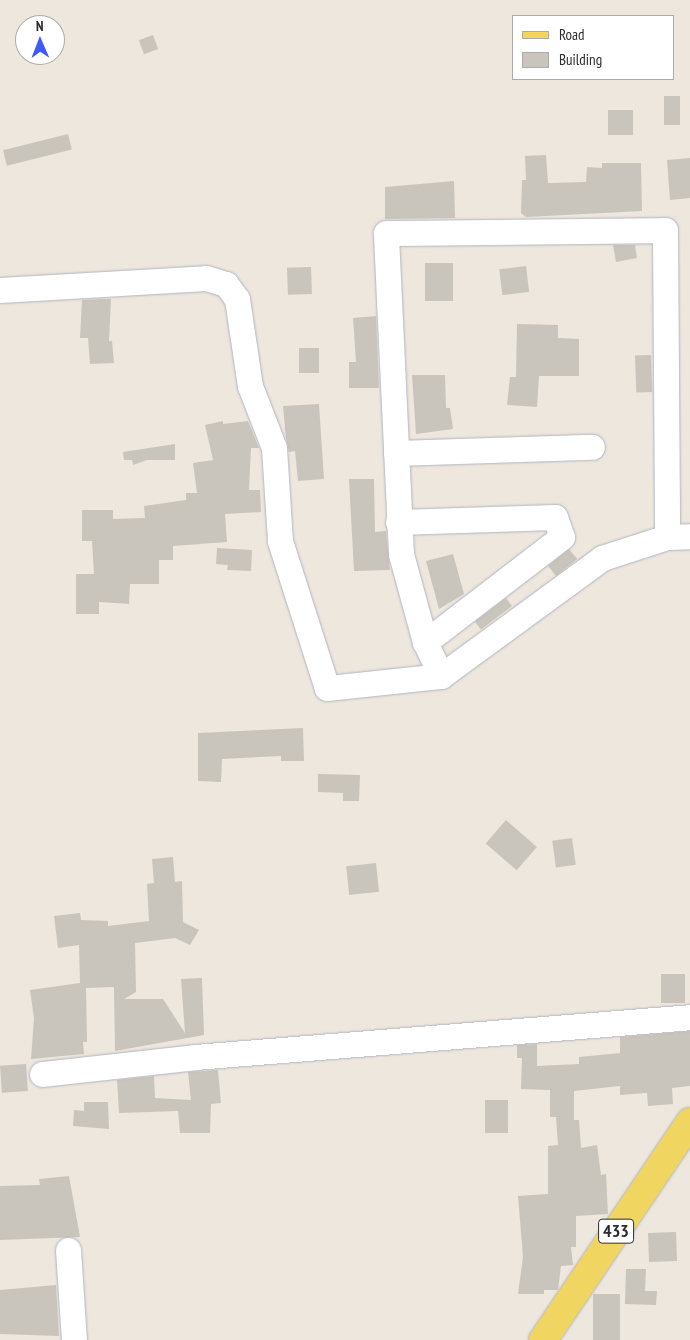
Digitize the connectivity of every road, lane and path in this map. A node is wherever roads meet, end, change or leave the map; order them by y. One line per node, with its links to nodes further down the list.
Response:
1 (0, 290): 7 (street)
2 (592, 447): 3 (street)
3 (396, 453): 4 (street); 5 (street)
4 (398, 522): 6 (street); 6 (street)
5 (678, 537): 7 (street)
6 (425, 642): 7 (street)
7 (441, 676)
8 (690, 1017): 9 (street)
9 (42, 1074)
10 (690, 1122): 13 (main road, 433)
11 (68, 1250): 12 (street)
12 (74, 1340)
13 (543, 1340)

